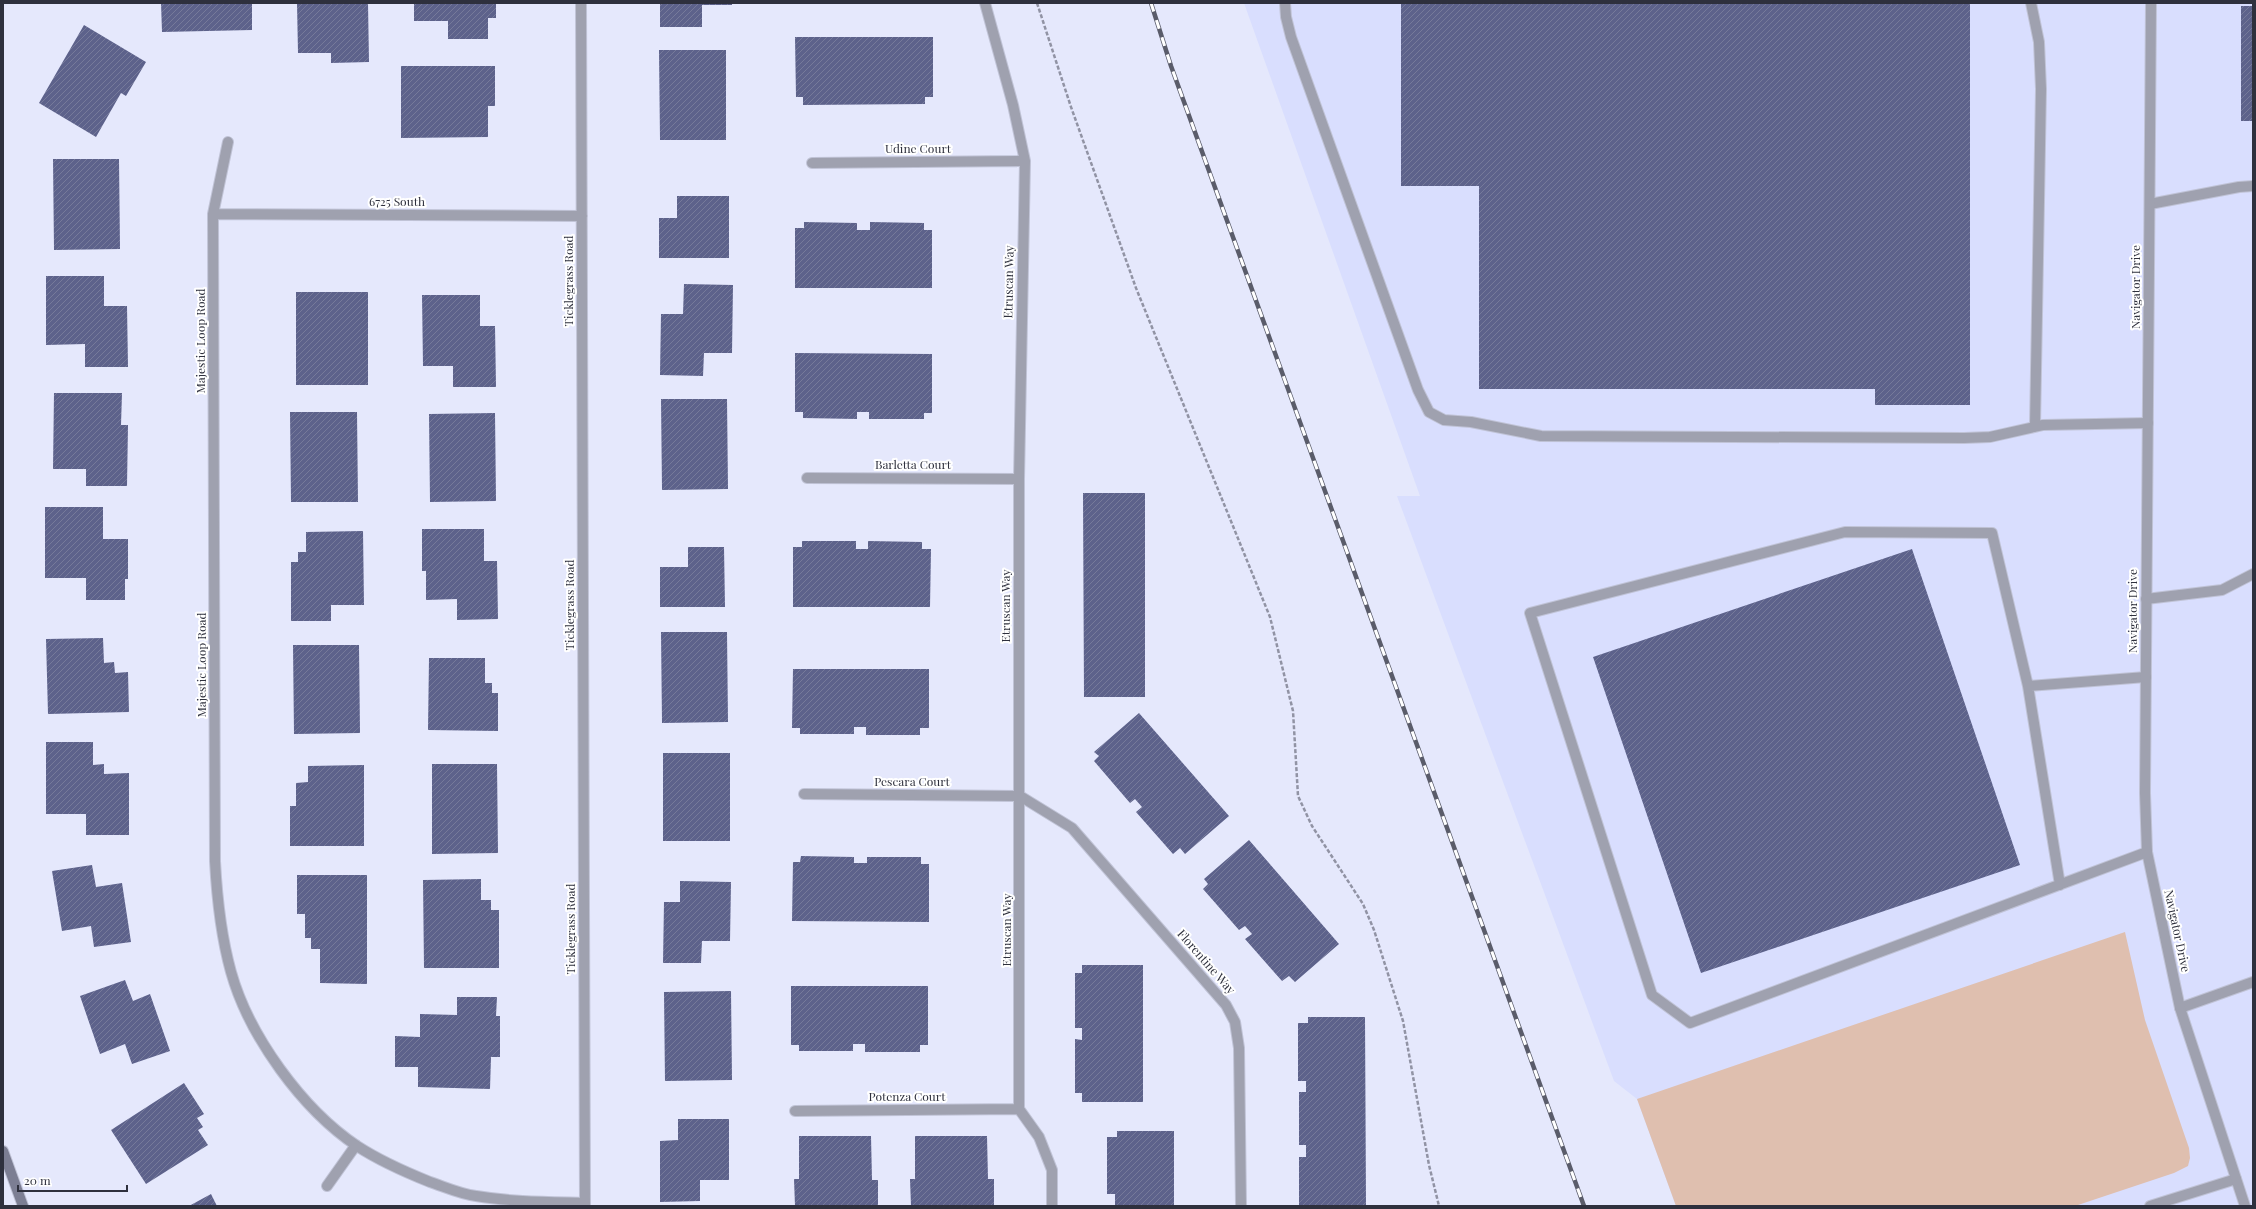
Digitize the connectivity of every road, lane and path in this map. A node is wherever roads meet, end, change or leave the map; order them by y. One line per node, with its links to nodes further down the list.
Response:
1 (581, 3): 13 (street, Ticklegrass Road)
2 (985, 3): 8 (street, Etruscan Way)
3 (1038, 3): 38 (path)
4 (1286, 3): 15 (street)
5 (2031, 3): 15 (street)
6 (2151, 3): 11 (street, Navigator Drive)
7 (228, 142): 12 (street, Majestic Loop Road)
8 (1024, 161): 9 (street, Udine Court); 17 (street, Etruscan Way)
9 (812, 162)
10 (2253, 186): 11 (street)
11 (2150, 204): 14 (street, Navigator Drive)
12 (213, 214): 13 (street, 6725 South); 30 (street, Majestic Loop Road)
13 (582, 216): 34 (street, Ticklegrass Road)
14 (2148, 423): 15 (street); 19 (street, Navigator Drive)
15 (2035, 426)
16 (807, 478): 17 (street, Barletta Court)
17 (1019, 479): 23 (street, Etruscan Way)
18 (2253, 574): 19 (street)
19 (2146, 599): 20 (street, Navigator Drive)
20 (2146, 677): 21 (street); 24 (street, Navigator Drive)
21 (2028, 686): 25 (street); 25 (street)
22 (804, 794): 23 (street, Pescara Court)
23 (1020, 796): 28 (street, Etruscan Way); 37 (street, Florentine Way)
24 (2147, 852): 25 (street); 27 (street, Navigator Drive)
25 (2060, 885)
26 (2253, 982): 27 (street)
27 (2180, 1008): 32 (street, Navigator Drive)
28 (1019, 1109): 29 (street, Potenza Court); 36 (street)
29 (795, 1111)
30 (356, 1145): 33 (street); 34 (street, Majestic Loop Road)
31 (3, 1151): 35 (main road)
32 (2236, 1179): 39 (street); 40 (street, Navigator Drive)
33 (327, 1186)
34 (585, 1204)
35 (23, 1206)
36 (1052, 1206)
37 (1241, 1206)
38 (1439, 1206)
39 (2150, 1206)
40 (2245, 1206)

